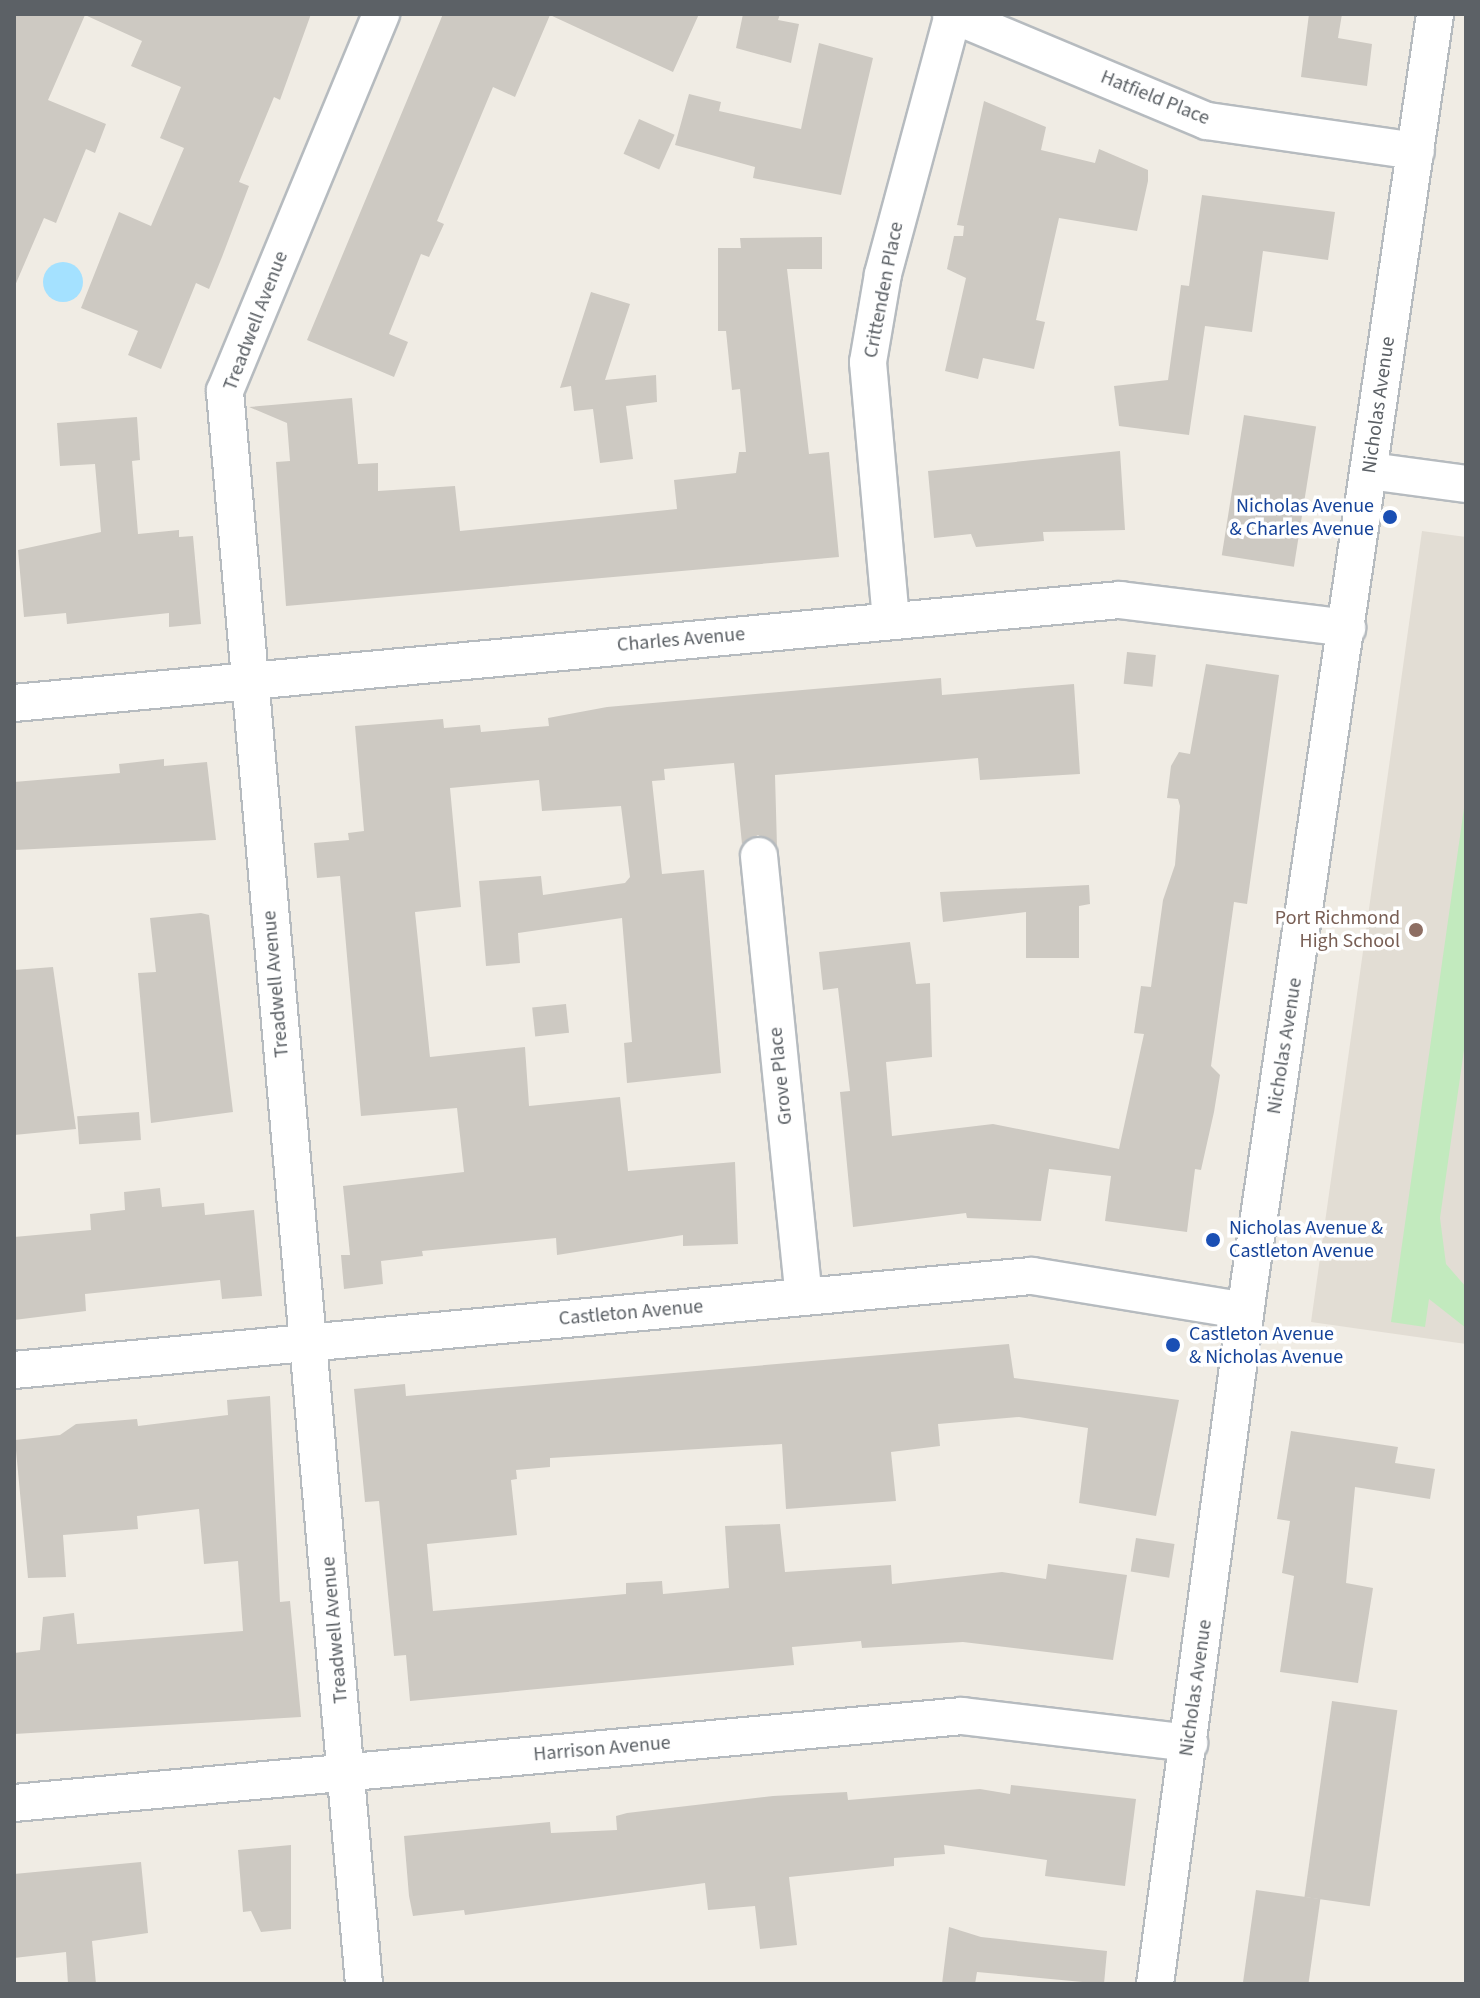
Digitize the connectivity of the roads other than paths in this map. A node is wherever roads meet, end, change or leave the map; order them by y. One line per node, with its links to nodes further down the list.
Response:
1 (381, 14): 9 (street, Treadwell Avenue)
2 (952, 14): 4 (street, Hatfield Place); 7 (street, Crittenden Place)
3 (1435, 14): 4 (street, Nicholas Avenue)
4 (1416, 151): 5 (street, Nicholas Avenue)
5 (1370, 471): 6 (street); 8 (street, Nicholas Avenue)
6 (1466, 484)
7 (891, 620): 8 (street, Charles Avenue); 9 (street, Charles Avenue)
8 (1347, 628): 13 (street, Nicholas Avenue)
9 (248, 680): 10 (street, Charles Avenue); 14 (street, Treadwell Avenue)
10 (14, 703)
11 (759, 856): 12 (street, Grove Place)
12 (804, 1297): 13 (street, Castleton Avenue); 14 (street, Castleton Avenue)
13 (1245, 1311): 16 (street, Nicholas Avenue)
14 (309, 1343): 15 (street, Castleton Avenue); 17 (street, Treadwell Avenue)
15 (14, 1370)
16 (1189, 1743): 17 (street, Harrison Avenue); 20 (street, Nicholas Avenue)
17 (348, 1772): 18 (street, Harrison Avenue); 19 (street, Treadwell Avenue)
18 (14, 1803)
19 (364, 1984)
20 (1155, 1984)

